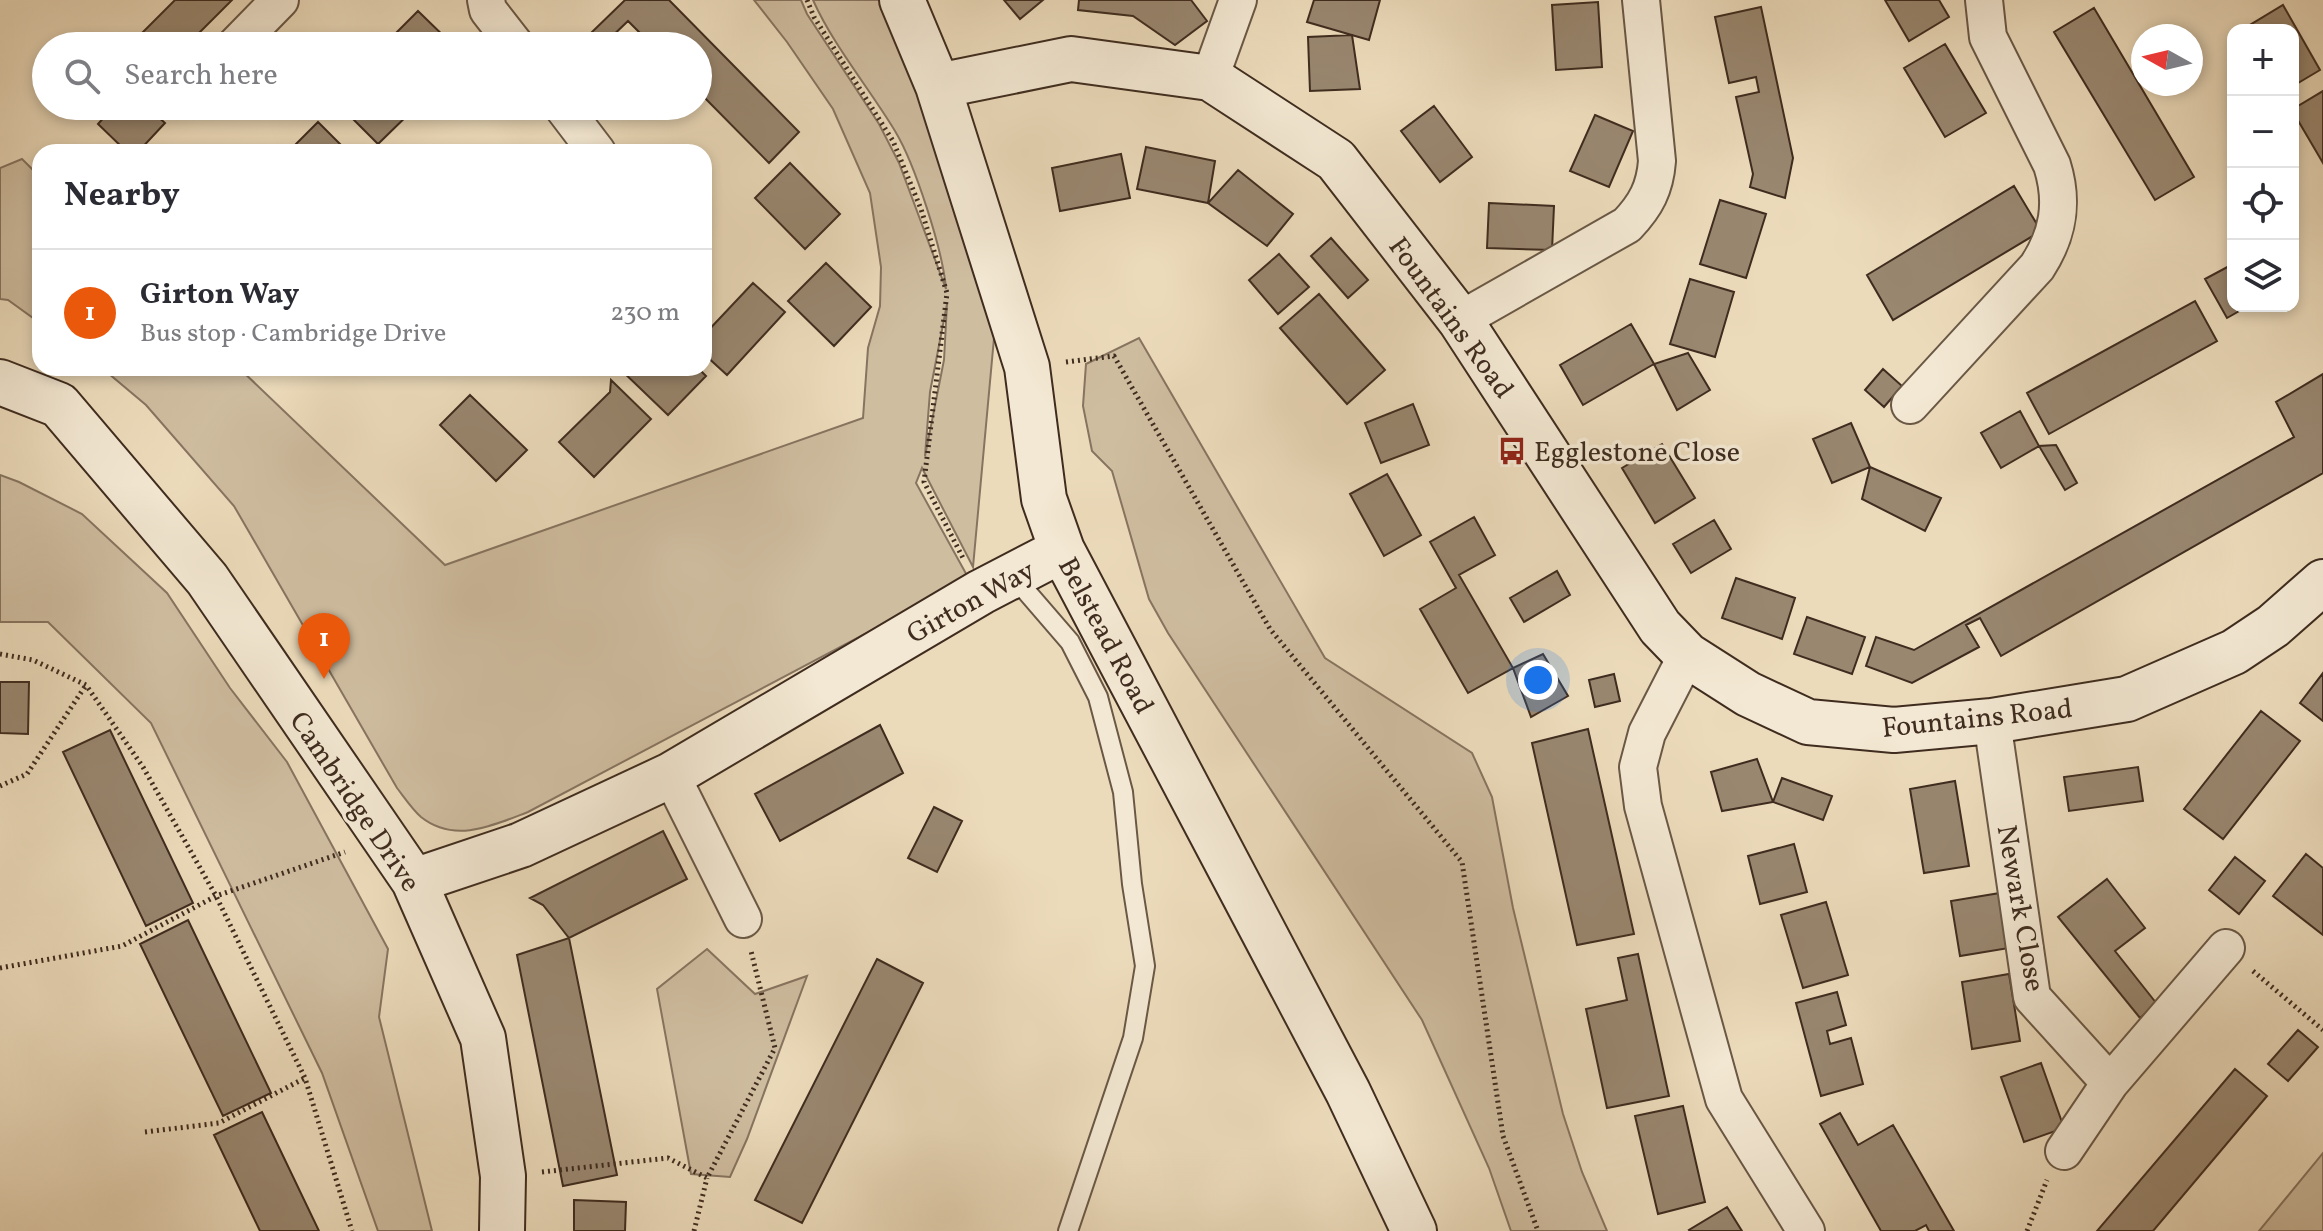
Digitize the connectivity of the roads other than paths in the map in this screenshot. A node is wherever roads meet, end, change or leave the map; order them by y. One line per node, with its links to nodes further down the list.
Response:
1 (280, 0): 7 (street)
2 (486, 0): 8 (street)
3 (902, 0): 10 (street, Belstead Road)
4 (1238, 0): 9 (street)
5 (1641, 0): 13 (street)
6 (1984, 0): 15 (street)
7 (249, 32)
8 (505, 32)
9 (1210, 78): 10 (street, Fountains Road); 13 (street, Fountains Road)
10 (938, 86): 16 (street, Belstead Road)
11 (573, 120): 12 (street)
12 (591, 144)
13 (1460, 320): 19 (street, Fountains Road)
14 (0, 382): 22 (street, Cambridge Drive)
15 (1910, 405)
16 (1062, 550): 18 (street, Girton Way); 29 (street, Belstead Road)
17 (2323, 582): 20 (street, Fountains Road)
18 (997, 584): 21 (street, Girton Way); 28 (lane)
19 (1687, 655): 20 (street, Fountains Road); 30 (street)
20 (1992, 721): 25 (street, Newark Close)
21 (671, 775): 22 (street, Girton Way); 23 (street)
22 (414, 881): 27 (street, Cambridge Drive)
23 (743, 919)
24 (2226, 948): 25 (street)
25 (2110, 1083): 26 (street)
26 (2064, 1151)
27 (502, 1231)
28 (1068, 1231)
29 (1414, 1231)
30 (1806, 1231)

